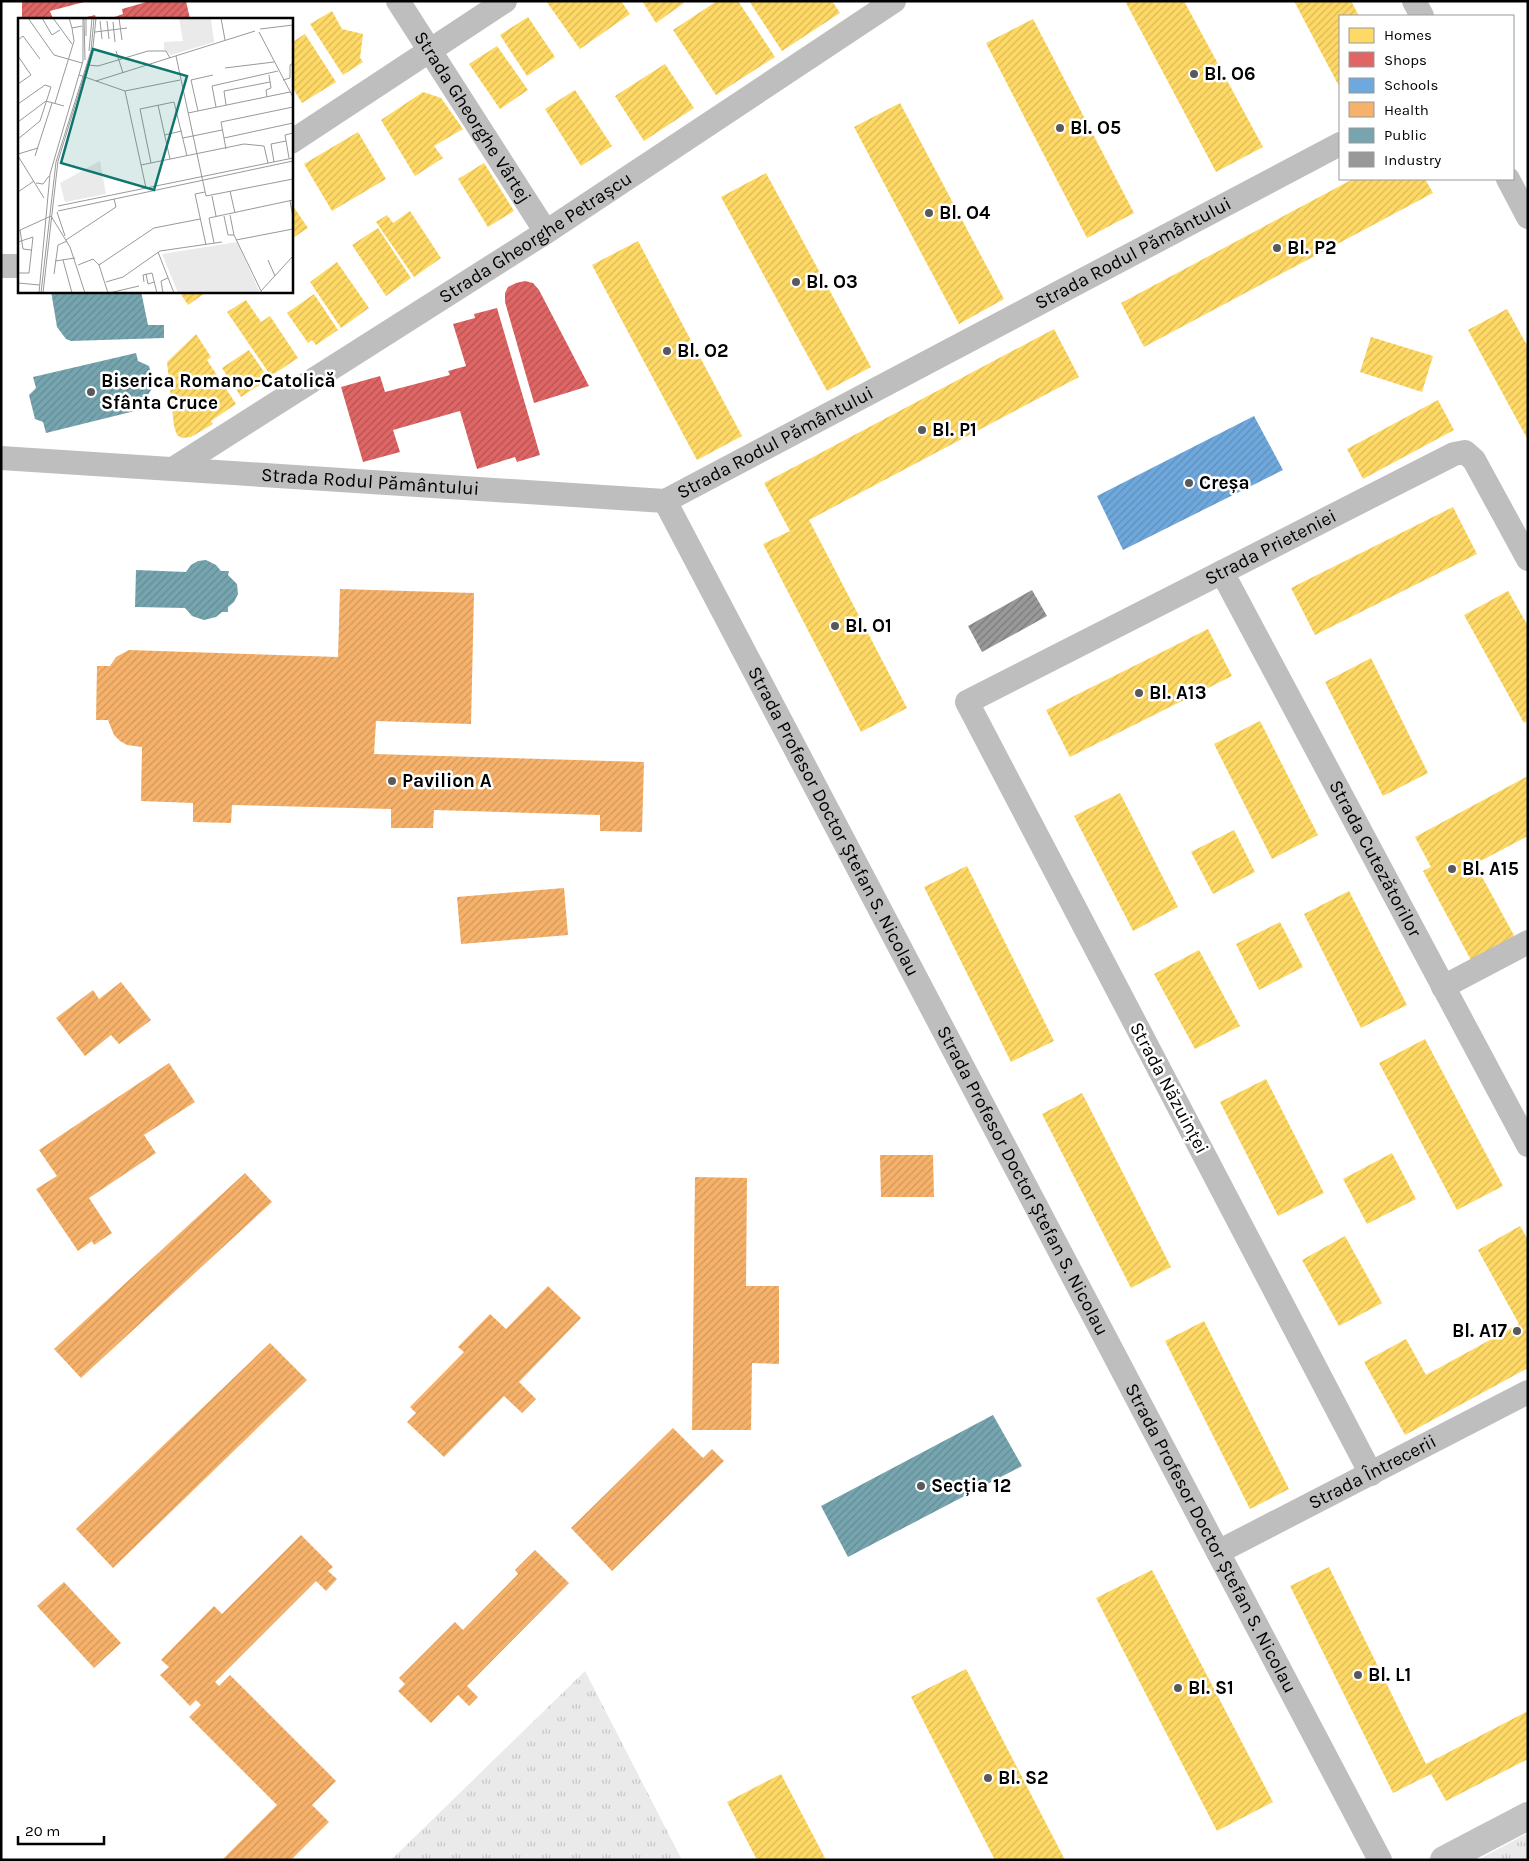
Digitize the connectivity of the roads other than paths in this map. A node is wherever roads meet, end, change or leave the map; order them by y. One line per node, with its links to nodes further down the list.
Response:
1 (398, 1): 6 (street, Strada Gheorghe Vârtej)
2 (505, 1): 6 (street)
3 (894, 1): 11 (street, Strada Gheorghe Petrașcu)
4 (1414, 1): 5 (street)
5 (1421, 15)
6 (430, 52): 7 (street); 11 (street, Strada Gheorghe Vârtej)
7 (292, 141)
8 (1339, 145): 16 (street, Strada Rodul Pământului)
9 (1509, 180): 10 (street)
10 (1528, 217)
11 (546, 232): 15 (street, Strada Gheorghe Petrașcu)
12 (1, 266): 13 (street)
13 (18, 266)
14 (1, 458): 15 (street, Strada Rodul Pământului)
15 (173, 469): 16 (street, Strada Rodul Pământului)
16 (665, 501): 25 (street, Strada Profesor Doctor Ștefan S. Nicolau)
17 (1528, 559): 18 (street, Strada Prieteniei)
18 (1222, 572): 19 (street, Strada Prieteniei); 21 (street, Strada Cutezătorilor)
19 (968, 702): 24 (street, Strada Năzuinței)
20 (1528, 942): 21 (street)
21 (1443, 987): 22 (street, Strada Cutezătorilor)
22 (1528, 1145)
23 (1528, 1392): 24 (street, Strada Întrecerii)
24 (1371, 1474): 25 (street, Strada Întrecerii)
25 (1218, 1552): 27 (street, Strada Profesor Doctor Ștefan S. Nicolau)
26 (1528, 1816): 28 (main road)
27 (1380, 1860)
28 (1444, 1860)

